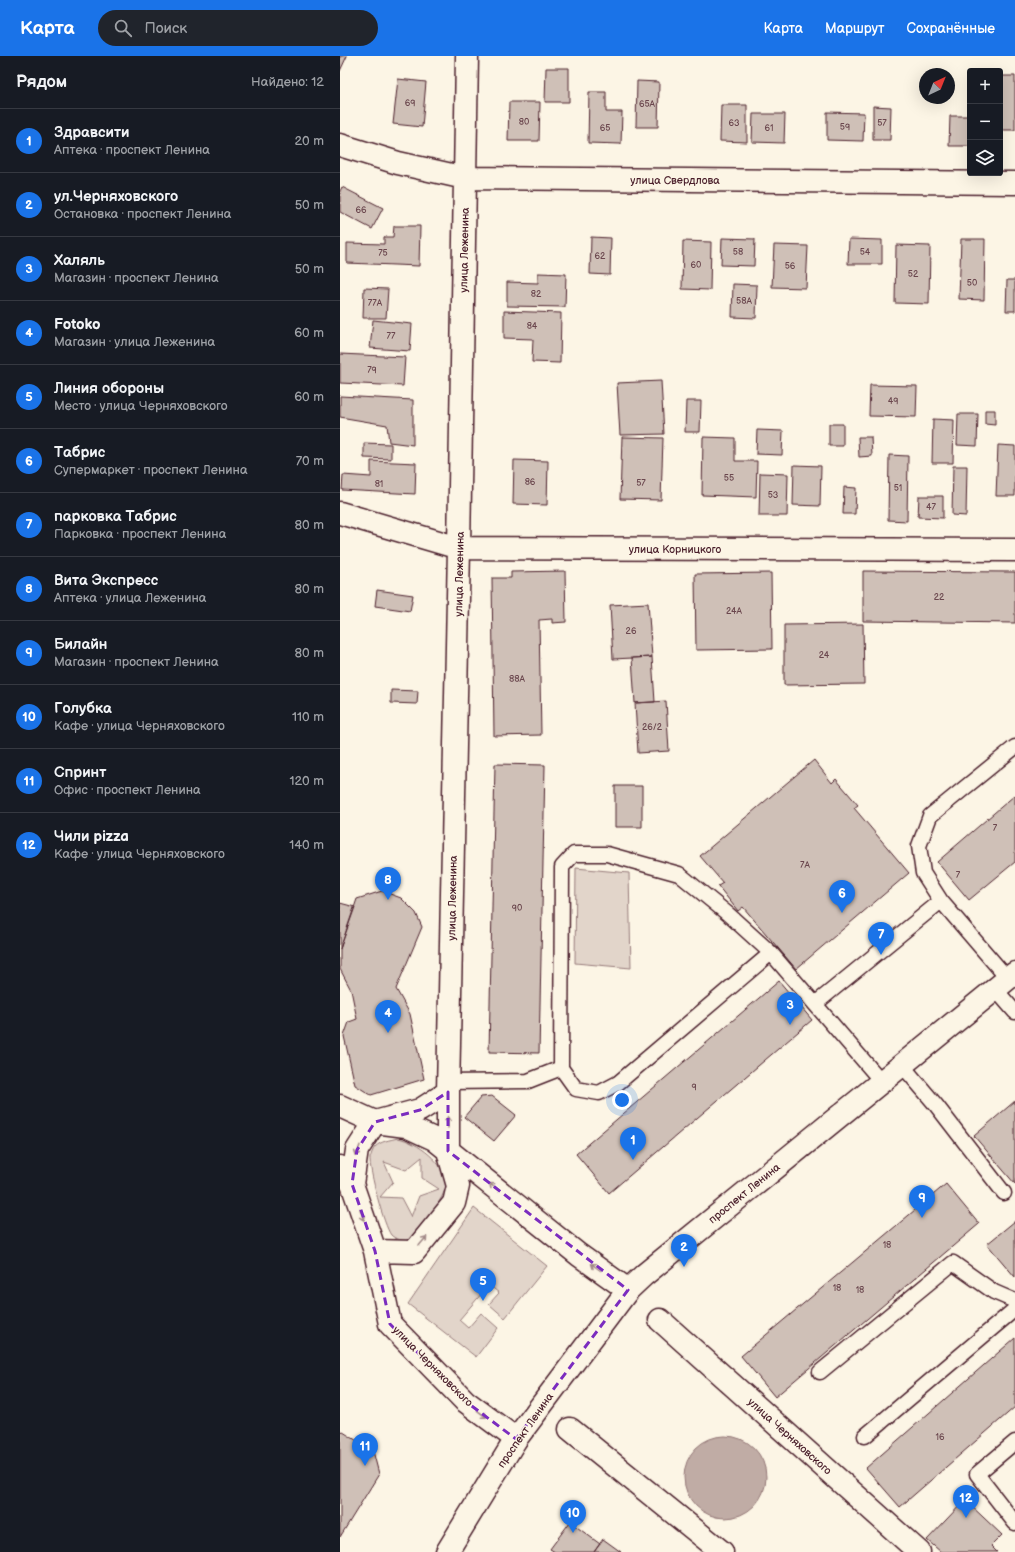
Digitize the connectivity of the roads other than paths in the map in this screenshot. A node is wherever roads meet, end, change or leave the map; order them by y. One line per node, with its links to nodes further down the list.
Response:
1 (467, 56): 3 (street, улица Леженина)
2 (340, 145): 3 (street, улица Свердлова)
3 (465, 178): 4 (street, улица Свердлова); 6 (street, улица Леженина)
4 (1015, 183)
5 (340, 514): 6 (street, улица Корницкого)
6 (459, 548): 7 (street, улица Корницкого); 17 (street, улица Леженина)
7 (1015, 550)
8 (1015, 747): 9 (lane)
9 (941, 901): 11 (lane); 12 (lane)
10 (771, 953): 12 (lane); 15 (lane); 15 (lane)
11 (1006, 981): 13 (lane); 14 (street, проспект Ленина)
12 (815, 1004): 16 (lane)
13 (1015, 1012)
14 (902, 1065): 16 (street, проспект Ленина); 22 (lane)
15 (561, 1068): 17 (lane)
16 (882, 1082): 24 (street, проспект Ленина)
17 (448, 1087): 19 (street); 20 (street, улица Леженина, one-way to 17)
18 (340, 1106): 19 (street)
19 (375, 1122): 20 (street); 21 (street, улица Черняховского, one-way to 21)
20 (448, 1151): 23 (street, one-way to 20); 24 (street, one-way to 20)
21 (346, 1176): 23 (street, улица Черняховского, one-way to 23)
22 (1004, 1193)
23 (375, 1251): 31 (street, улица Черняховского, one-way to 31)
24 (628, 1290): 31 (street, проспект Ленина)
25 (1015, 1301): 28 (lane)
26 (1015, 1309): 30 (lane)
27 (660, 1320): 36 (street, улица Черняховского)
28 (820, 1372)
29 (570, 1429): 35 (street)
30 (865, 1436)
31 (516, 1439): 34 (street, проспект Ленина)
32 (1015, 1442): 33 (lane)
33 (1015, 1523)
34 (446, 1552)
35 (722, 1552)
36 (919, 1552)

